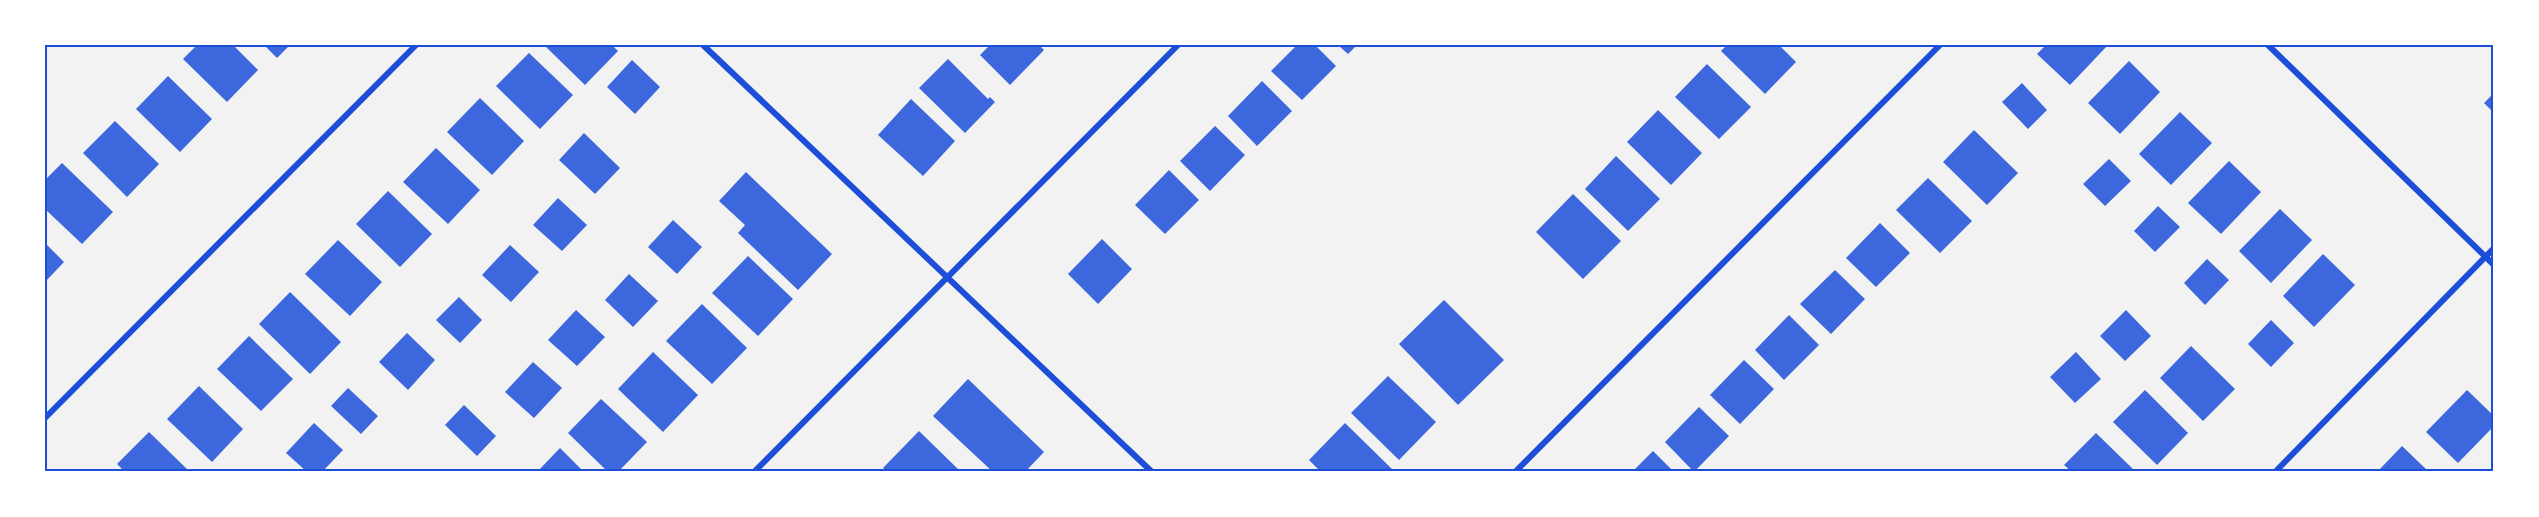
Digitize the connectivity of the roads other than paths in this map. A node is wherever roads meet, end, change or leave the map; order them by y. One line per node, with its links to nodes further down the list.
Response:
1 (416, 45): 10 (street)
2 (704, 45): 9 (street)
3 (1178, 45): 9 (street)
4 (1940, 45): 13 (street)
5 (2268, 45): 7 (street)
6 (2494, 248): 7 (street)
7 (2486, 257): 8 (street); 14 (street)
8 (2494, 265)
9 (947, 277): 11 (street); 12 (street)
10 (45, 418)
11 (754, 472)
12 (1152, 472)
13 (1515, 472)
14 (2275, 472)

